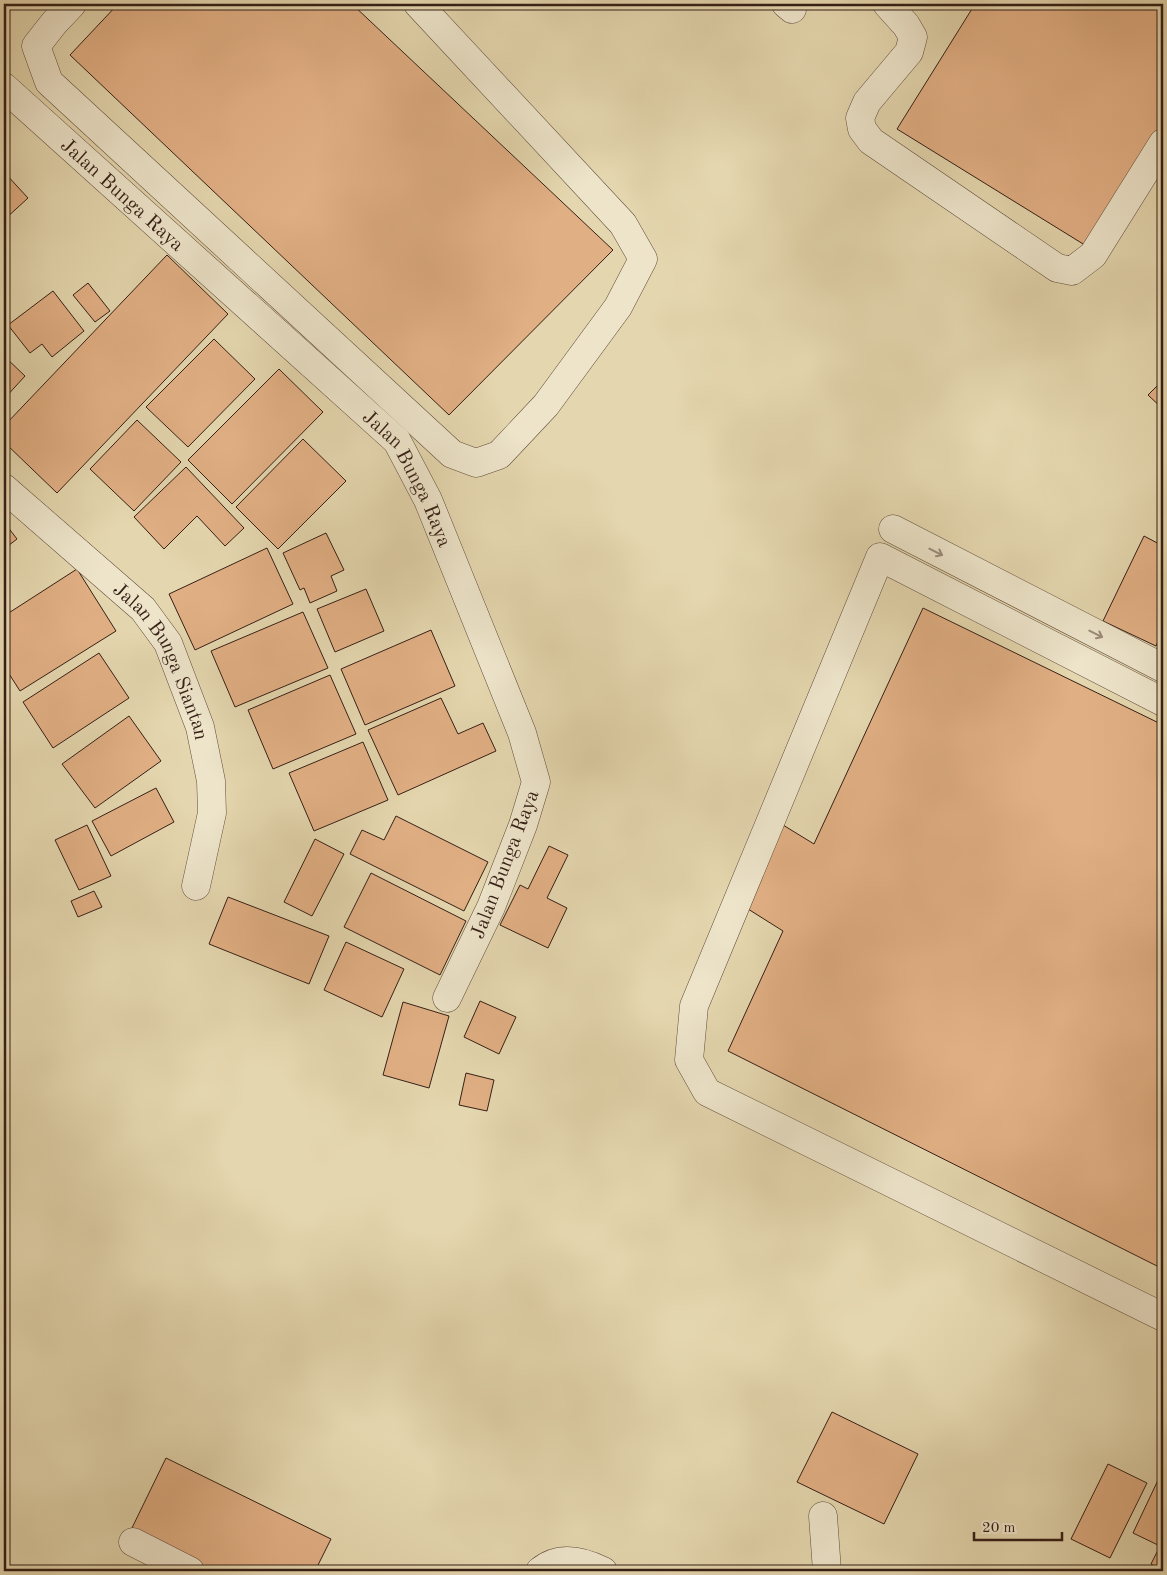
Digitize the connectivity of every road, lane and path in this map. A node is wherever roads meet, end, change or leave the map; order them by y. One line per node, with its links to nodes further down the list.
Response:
1 (72, 4): 2 (street)
2 (418, 4)
3 (887, 4): 5 (street)
4 (4, 87): 13 (street, Jalan Bunga Raya)
5 (1163, 143)
6 (4, 488): 12 (street, Jalan Bunga Siantan)
7 (893, 529): 8 (street, one-way to 8)
8 (1071, 621): 9 (street); 10 (street, one-way to 10)
9 (1057, 648): 11 (street); 14 (street)
10 (1163, 668)
11 (1163, 702)
12 (196, 886)
13 (447, 998)
14 (1163, 1317)
15 (823, 1516): 20 (street)
16 (133, 1542): 17 (street)
17 (190, 1571)
18 (540, 1571): 19 (street)
19 (603, 1571)
20 (827, 1571)

